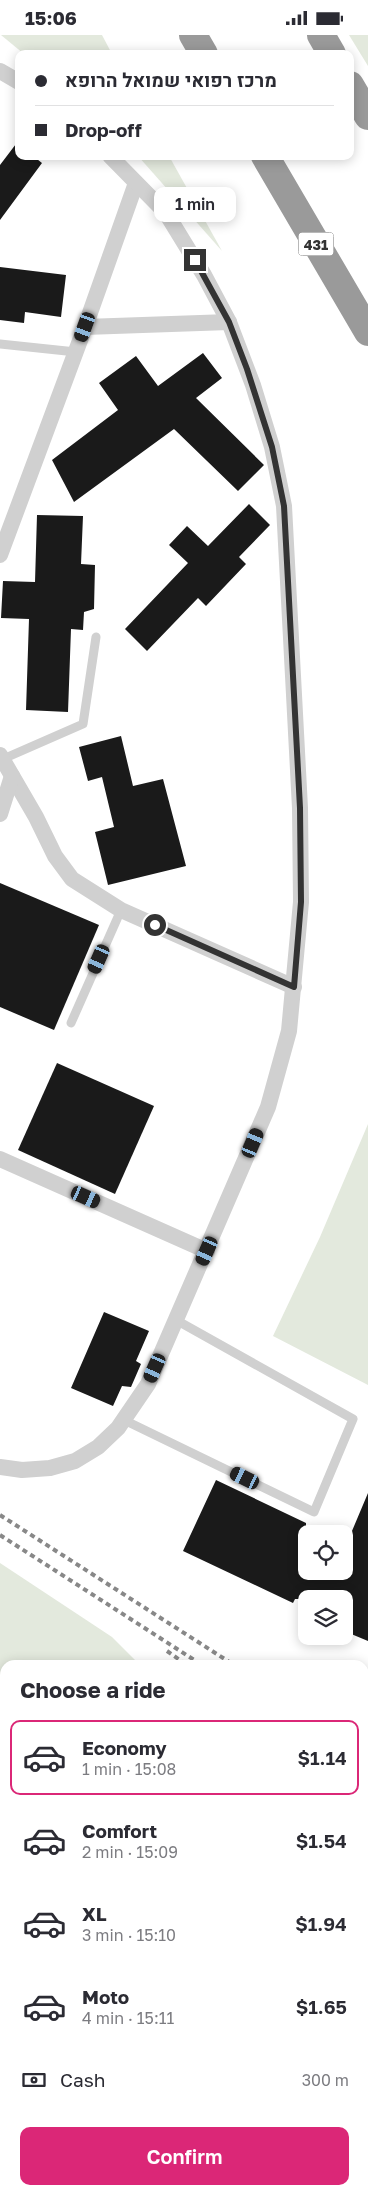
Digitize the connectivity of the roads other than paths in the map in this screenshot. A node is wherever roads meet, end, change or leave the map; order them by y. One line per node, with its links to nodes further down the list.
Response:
1 (193, 35): 3 (highway)
2 (321, 35): 4 (highway)
3 (202, 50)
4 (330, 50)
5 (0, 71): 6 (street)
6 (15, 80)
7 (354, 92): 8 (highway)
8 (368, 116)
9 (114, 160): 11 (street)
10 (267, 160): 14 (highway, 431)
11 (136, 183): 12 (street); 13 (street)
12 (229, 322): 13 (street); 23 (street)
13 (85, 327): 16 (street)
14 (368, 332)
15 (0, 344): 16 (lane)
16 (76, 352): 17 (street)
17 (0, 555)
18 (96, 637): 19 (lane)
19 (1, 757): 20 (street)
20 (12, 776): 21 (street); 22 (street)
21 (0, 814)
22 (121, 910): 23 (street); 24 (lane)
23 (294, 987): 26 (street)
24 (71, 1023)
25 (0, 1159): 26 (street)
26 (207, 1251): 27 (street)
27 (176, 1320): 28 (street); 28 (lane)
28 (124, 1420): 29 (street)
29 (0, 1467)

